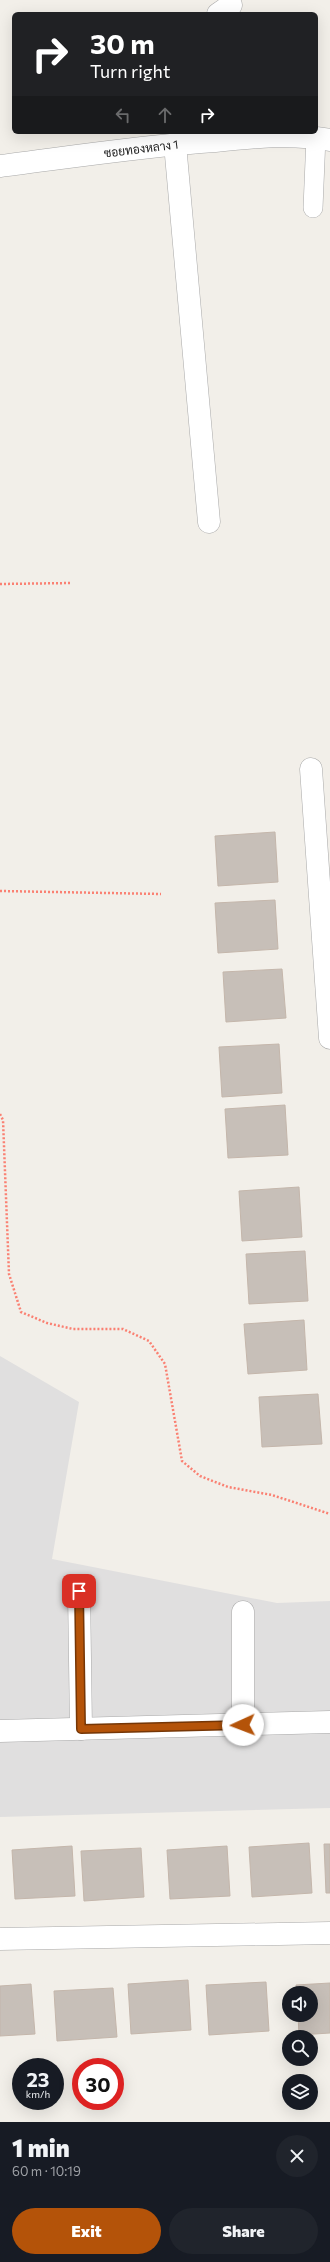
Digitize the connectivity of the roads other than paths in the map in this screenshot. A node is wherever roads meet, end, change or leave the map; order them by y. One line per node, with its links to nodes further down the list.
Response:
1 (323, 139): 2 (street, ซอยทองหลาง 1); 4 (lane)
2 (165, 140): 3 (street, ซอยทองหลาง 1); 5 (street)
3 (0, 166)
4 (313, 208)
5 (209, 522)
6 (311, 769): 7 (street)
7 (330, 1038)
8 (79, 1591): 12 (street)
9 (243, 1612): 11 (street)
10 (330, 1722): 11 (street)
11 (243, 1725): 12 (street)
12 (81, 1729): 13 (street)
13 (0, 1732)
14 (330, 1933): 15 (street)
15 (0, 1939)

